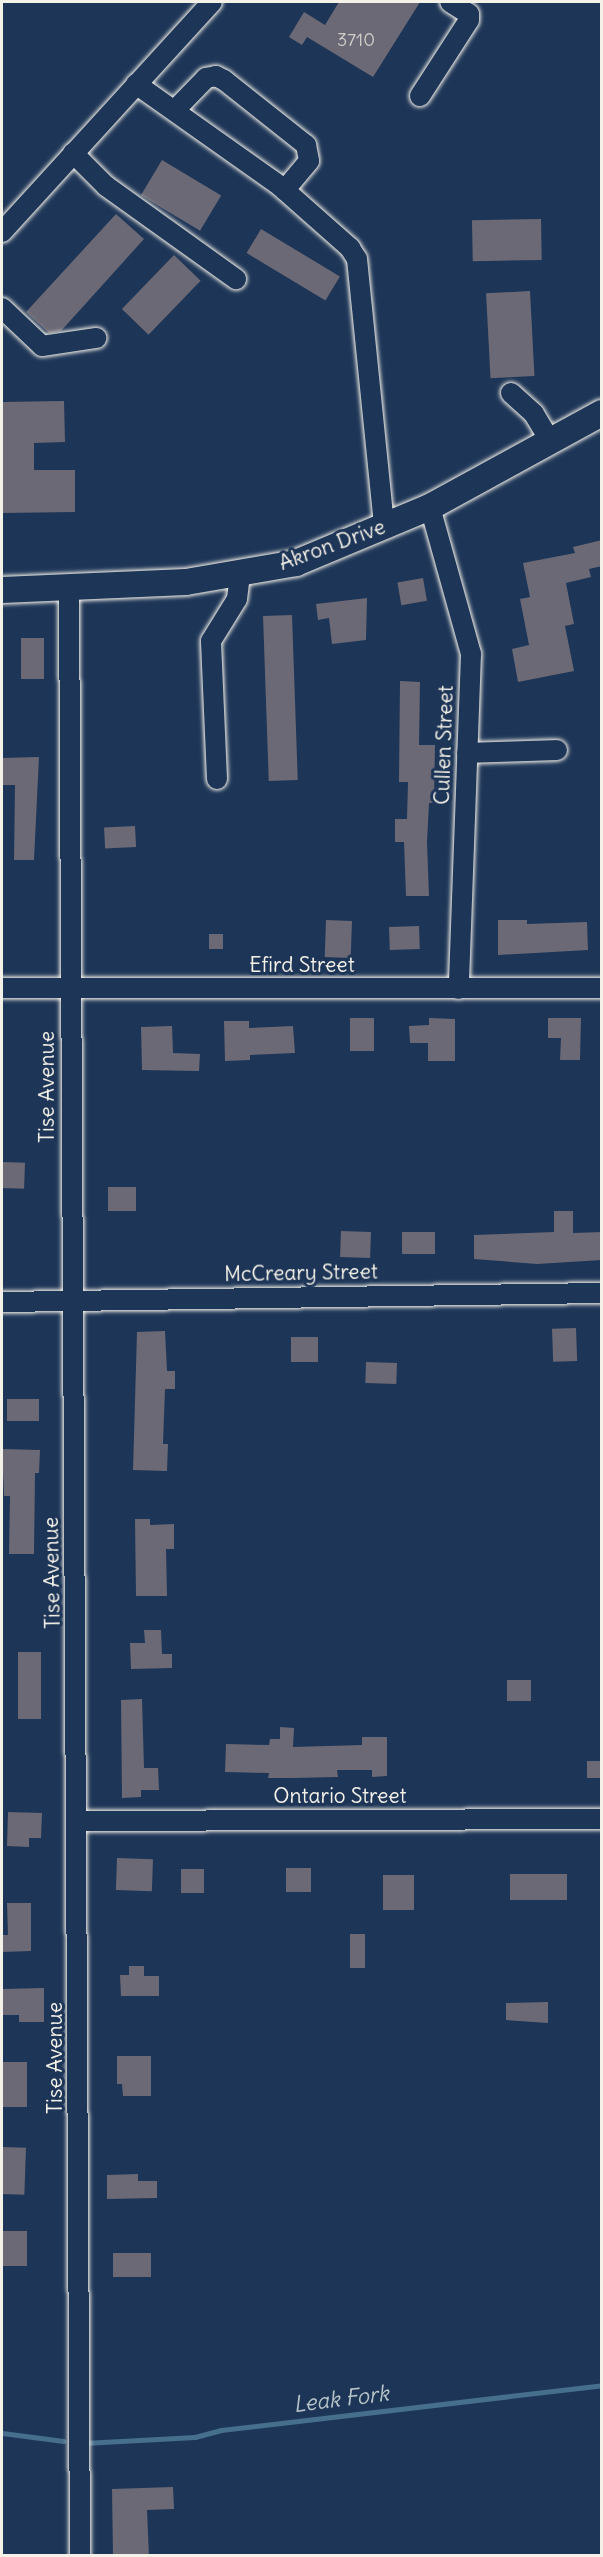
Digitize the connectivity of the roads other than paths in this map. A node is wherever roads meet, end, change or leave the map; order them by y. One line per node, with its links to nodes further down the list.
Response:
1 (212, 2): 3 (street)
2 (450, 2): 4 (street)
3 (136, 84): 5 (street); 6 (street)
4 (420, 96)
5 (175, 110): 7 (street); 7 (street)
6 (73, 153): 8 (street); 9 (street)
7 (285, 190): 16 (street)
8 (2, 232)
9 (236, 279)
10 (2, 308): 11 (street)
11 (96, 338)
12 (511, 393): 14 (street)
13 (602, 413): 14 (main road, Akron Drive)
14 (550, 441): 15 (main road, Akron Drive)
15 (430, 507): 16 (main road, Akron Drive); 21 (street, Cullen Street)
16 (384, 526): 17 (main road, Akron Drive)
17 (240, 573): 18 (main road, Akron Drive); 22 (street)
18 (69, 589): 19 (main road, Akron Drive); 25 (street, Tise Avenue)
19 (2, 590)
20 (557, 750): 21 (street)
21 (467, 753): 26 (street, Cullen Street)
22 (217, 779)
23 (2, 988): 25 (street, Efird Street)
24 (602, 988): 26 (street, Efird Street)
25 (71, 989): 26 (street, Efird Street); 28 (street, Tise Avenue)
26 (459, 989)
27 (602, 1293): 28 (street, McCreary Street)
28 (73, 1301): 29 (street, McCreary Street); 31 (street, Tise Avenue)
29 (2, 1302)
30 (602, 1819): 31 (street, Ontario Street)
31 (78, 1821): 32 (street, Tise Avenue)
32 (80, 2556)

